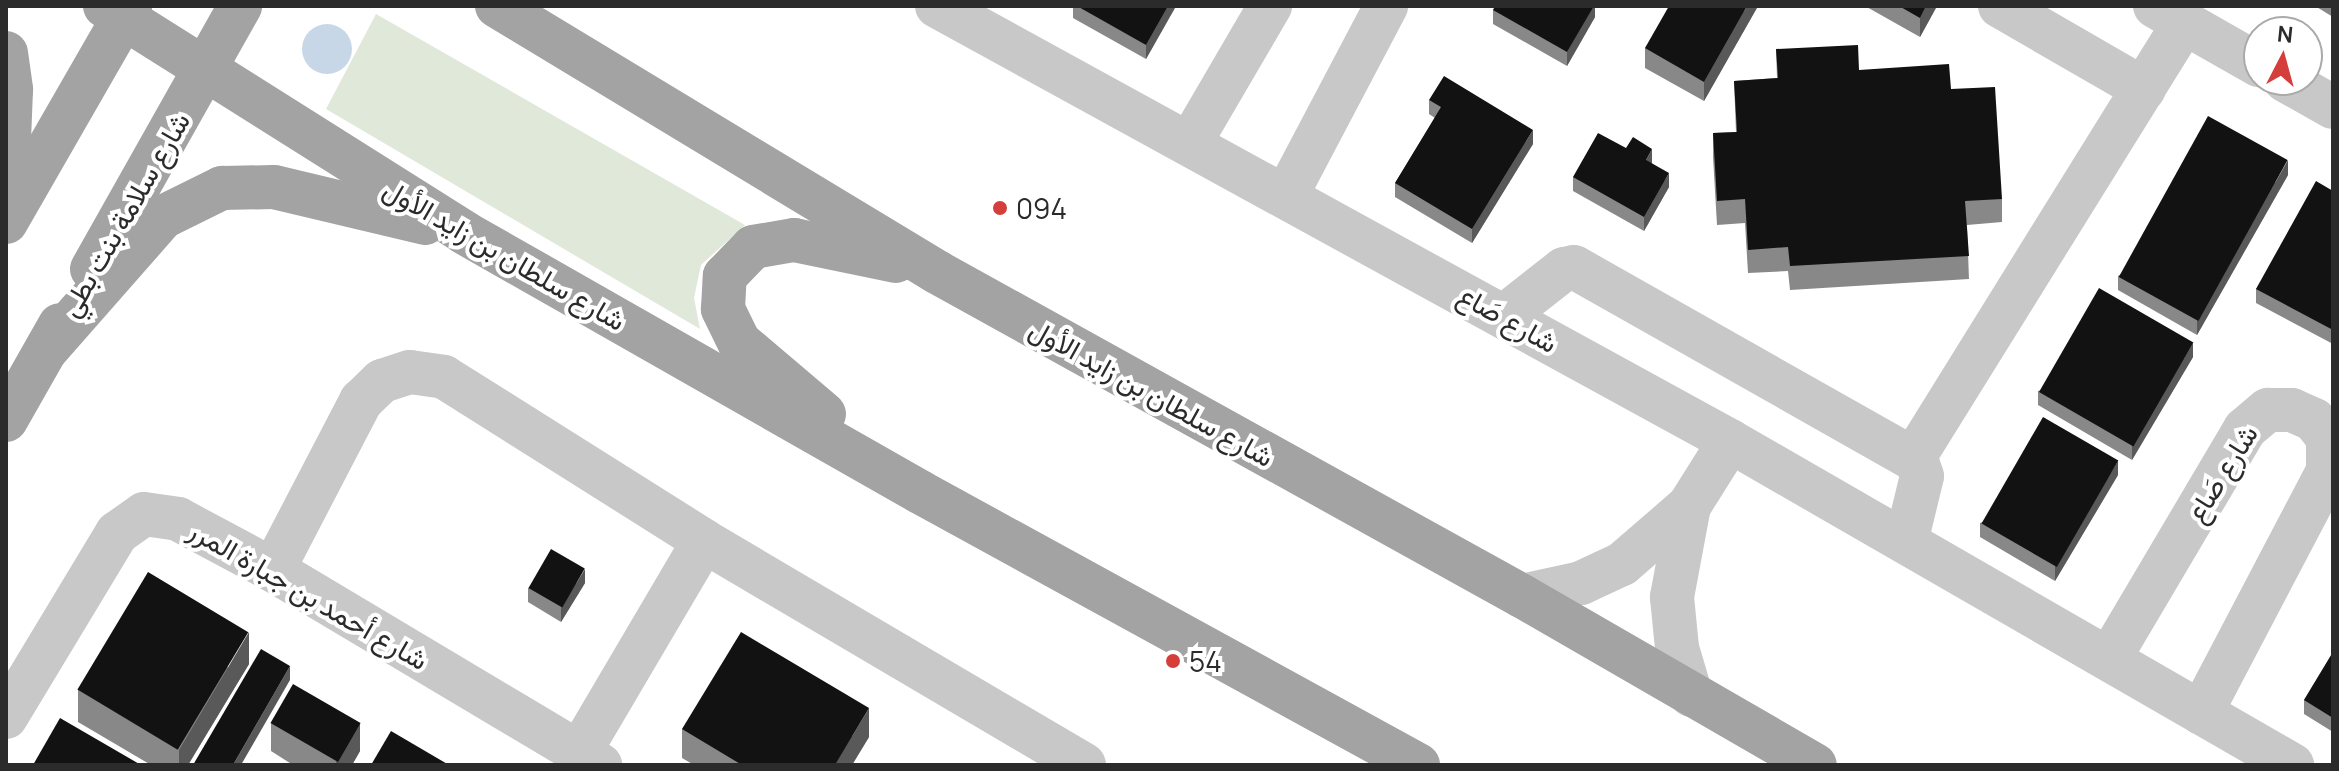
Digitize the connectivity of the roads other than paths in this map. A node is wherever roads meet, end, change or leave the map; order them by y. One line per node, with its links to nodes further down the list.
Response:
1 (240, 6): 12 (main road, شارع سلامة بنت بطي)
2 (497, 6): 8 (main road, شارع سلطان بن زايد الأول)
3 (937, 6): 16 (street, شارع صَاع)
4 (1270, 6): 16 (street)
5 (1386, 6): 17 (street)
6 (2000, 6): 13 (street)
7 (119, 10): 12 (main road, شارع سلطان بن زايد الأول); 19 (main road)
8 (528, 17): 21 (main road, شارع سلطان بن زايد الأول)
9 (2191, 18): 11 (street); 13 (street)
10 (6, 53): 18 (main road)
11 (2243, 54)
12 (205, 71): 20 (main road, شارع سلطان بن زايد الأول); 23 (main road, شارع سلامة بنت بطي)
13 (2144, 89): 27 (street)
14 (2313, 96): 15 (street)
15 (2333, 107)
16 (1190, 143): 17 (street, شارع صَاع)
17 (1286, 196): 22 (street, شارع صَاع)
18 (6, 213)
19 (6, 222)
20 (465, 233): 23 (main road); 28 (main road, شارع سلطان بن زايد الأول)
21 (937, 272): 28 (main road); 33 (main road, شارع سلطان بن زايد الأول)
22 (1504, 316): 26 (street, شارع صَاع); 27 (street)
23 (47, 349): 24 (main road, شارع سلامة بنت بطي)
24 (6, 420)
25 (2330, 437): 34 (street, شارع صَاع); 36 (street, شارع صَاع)
26 (1730, 441): 29 (street); 31 (street, شارع صَاع)
27 (1913, 459): 31 (street)
28 (920, 492): 40 (main road, شارع سلطان بن زايد الأول)
29 (1689, 506): 33 (street); 35 (street)
30 (704, 541): 32 (street); 38 (street); 39 (street)
31 (1906, 542): 34 (street, شارع صَاع)
32 (273, 570): 37 (street, شارع أحمد بن جبارة المرر); 38 (street, شارع أحمد بن جبارة المرر)
33 (1522, 596): 35 (main road, شارع سلطان بن زايد الأول)
34 (2109, 659): 36 (street, شارع صَاع)
35 (1691, 695): 41 (main road, شارع سلطان بن زايد الأول)
36 (2201, 713): 42 (street, شارع صَاع)
37 (6, 717)
38 (589, 759)
39 (1084, 765)
40 (1418, 765)
41 (1815, 765)
42 (2292, 765)

